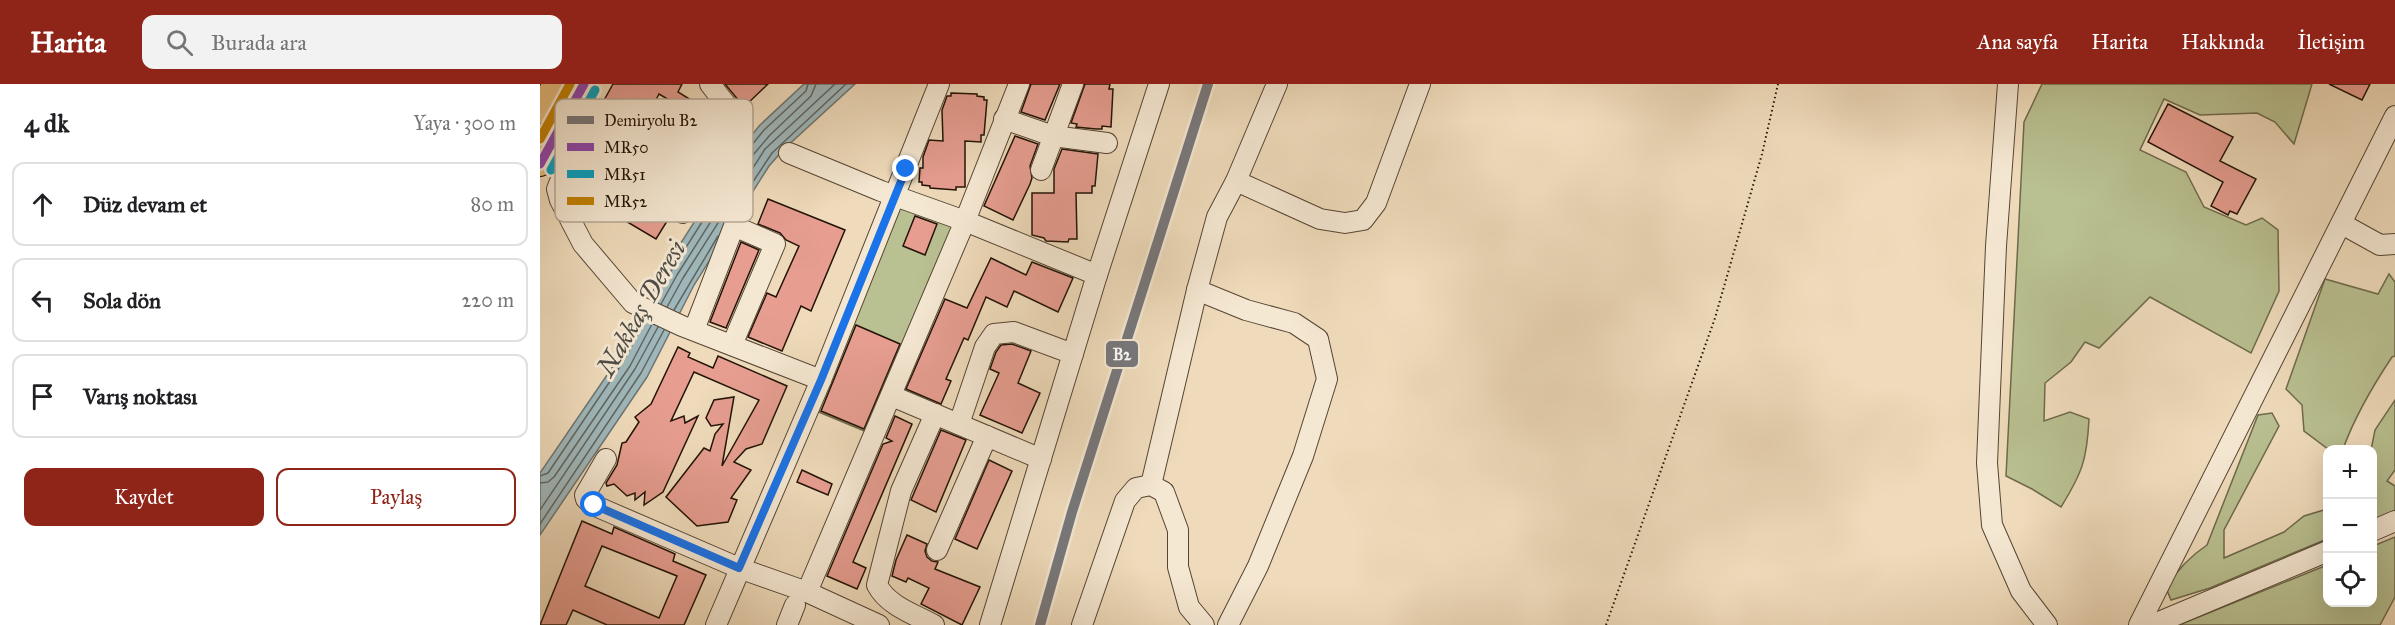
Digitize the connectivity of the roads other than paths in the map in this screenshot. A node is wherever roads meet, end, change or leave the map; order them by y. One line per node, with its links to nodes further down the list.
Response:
1 (555, 84): 13 (main road)
2 (584, 84): 11 (main road)
3 (710, 84): 12 (street)
4 (939, 84): 24 (street)
5 (1019, 84): 15 (street)
6 (1073, 84): 16 (street)
7 (1159, 84): 29 (street)
8 (1277, 84): 23 (street)
9 (1420, 84): 23 (street)
10 (2008, 84): 57 (street)
11 (576, 99)
12 (722, 99)
13 (541, 107)
14 (2395, 116): 20 (street)
15 (1004, 119): 16 (street); 25 (street)
16 (1053, 136): 18 (street); 22 (street)
17 (555, 137): 21 (main road)
18 (1107, 143)
19 (789, 153): 24 (street)
20 (2386, 159): 27 (street)
21 (540, 164)
22 (1041, 170)
23 (1236, 181): 30 (street)
24 (895, 195): 25 (street); 34 (street)
25 (965, 221): 29 (street); 35 (street)
26 (572, 222): 31 (street)
27 (2342, 224): 28 (street); 58 (street)
28 (2395, 244)
29 (1097, 276): 33 (street)
30 (1197, 290): 41 (street); 56 (street)
31 (688, 328): 32 (street); 32 (street)
32 (732, 345): 34 (street)
33 (1073, 354): 37 (street); 40 (street)
34 (821, 380): 46 (street)
35 (892, 396): 36 (street); 47 (street)
36 (935, 414): 37 (street); 52 (street)
37 (959, 424): 38 (street)
38 (987, 436): 40 (street); 44 (street)
39 (606, 459): 46 (street)
40 (1041, 459): 53 (street)
41 (1151, 485): 54 (street); 55 (street)
42 (2395, 521): 43 (street)
43 (2377, 529)
44 (937, 550)
45 (2326, 553): 59 (street)
46 (739, 568): 47 (street); 49 (street)
47 (801, 599): 48 (street); 50 (street)
48 (851, 619): 51 (street)
49 (716, 625)
50 (787, 625)
51 (879, 625)
52 (934, 625)
53 (990, 625)
54 (1082, 625)
55 (1204, 625)
56 (1227, 625)
57 (2047, 625)
58 (2139, 625)
59 (2152, 625)

